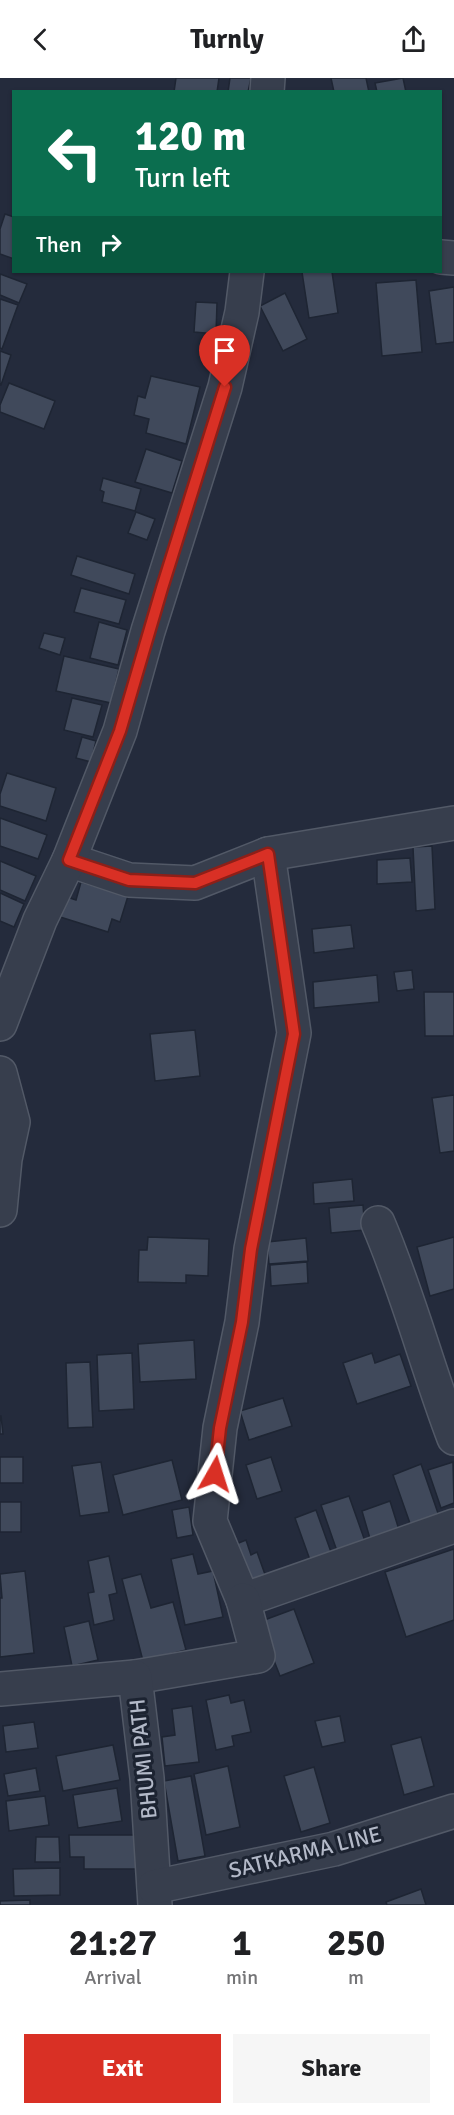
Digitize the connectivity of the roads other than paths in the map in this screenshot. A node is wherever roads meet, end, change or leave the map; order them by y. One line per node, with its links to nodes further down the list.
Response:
1 (247, 273): 4 (street)
2 (454, 823): 3 (street)
3 (268, 854): 4 (street); 11 (street)
4 (69, 860): 5 (street)
5 (0, 1024)
6 (0, 1073): 7 (street)
7 (0, 1210)
8 (378, 1223): 9 (street)
9 (454, 1438)
10 (454, 1526): 11 (street)
11 (243, 1600): 12 (street)
12 (135, 1677): 13 (street, BHUMI PATH); 15 (street, BHUMI PATH)
13 (0, 1689)
14 (454, 1811): 15 (street, SATKARMA LINE)
15 (155, 1896)

